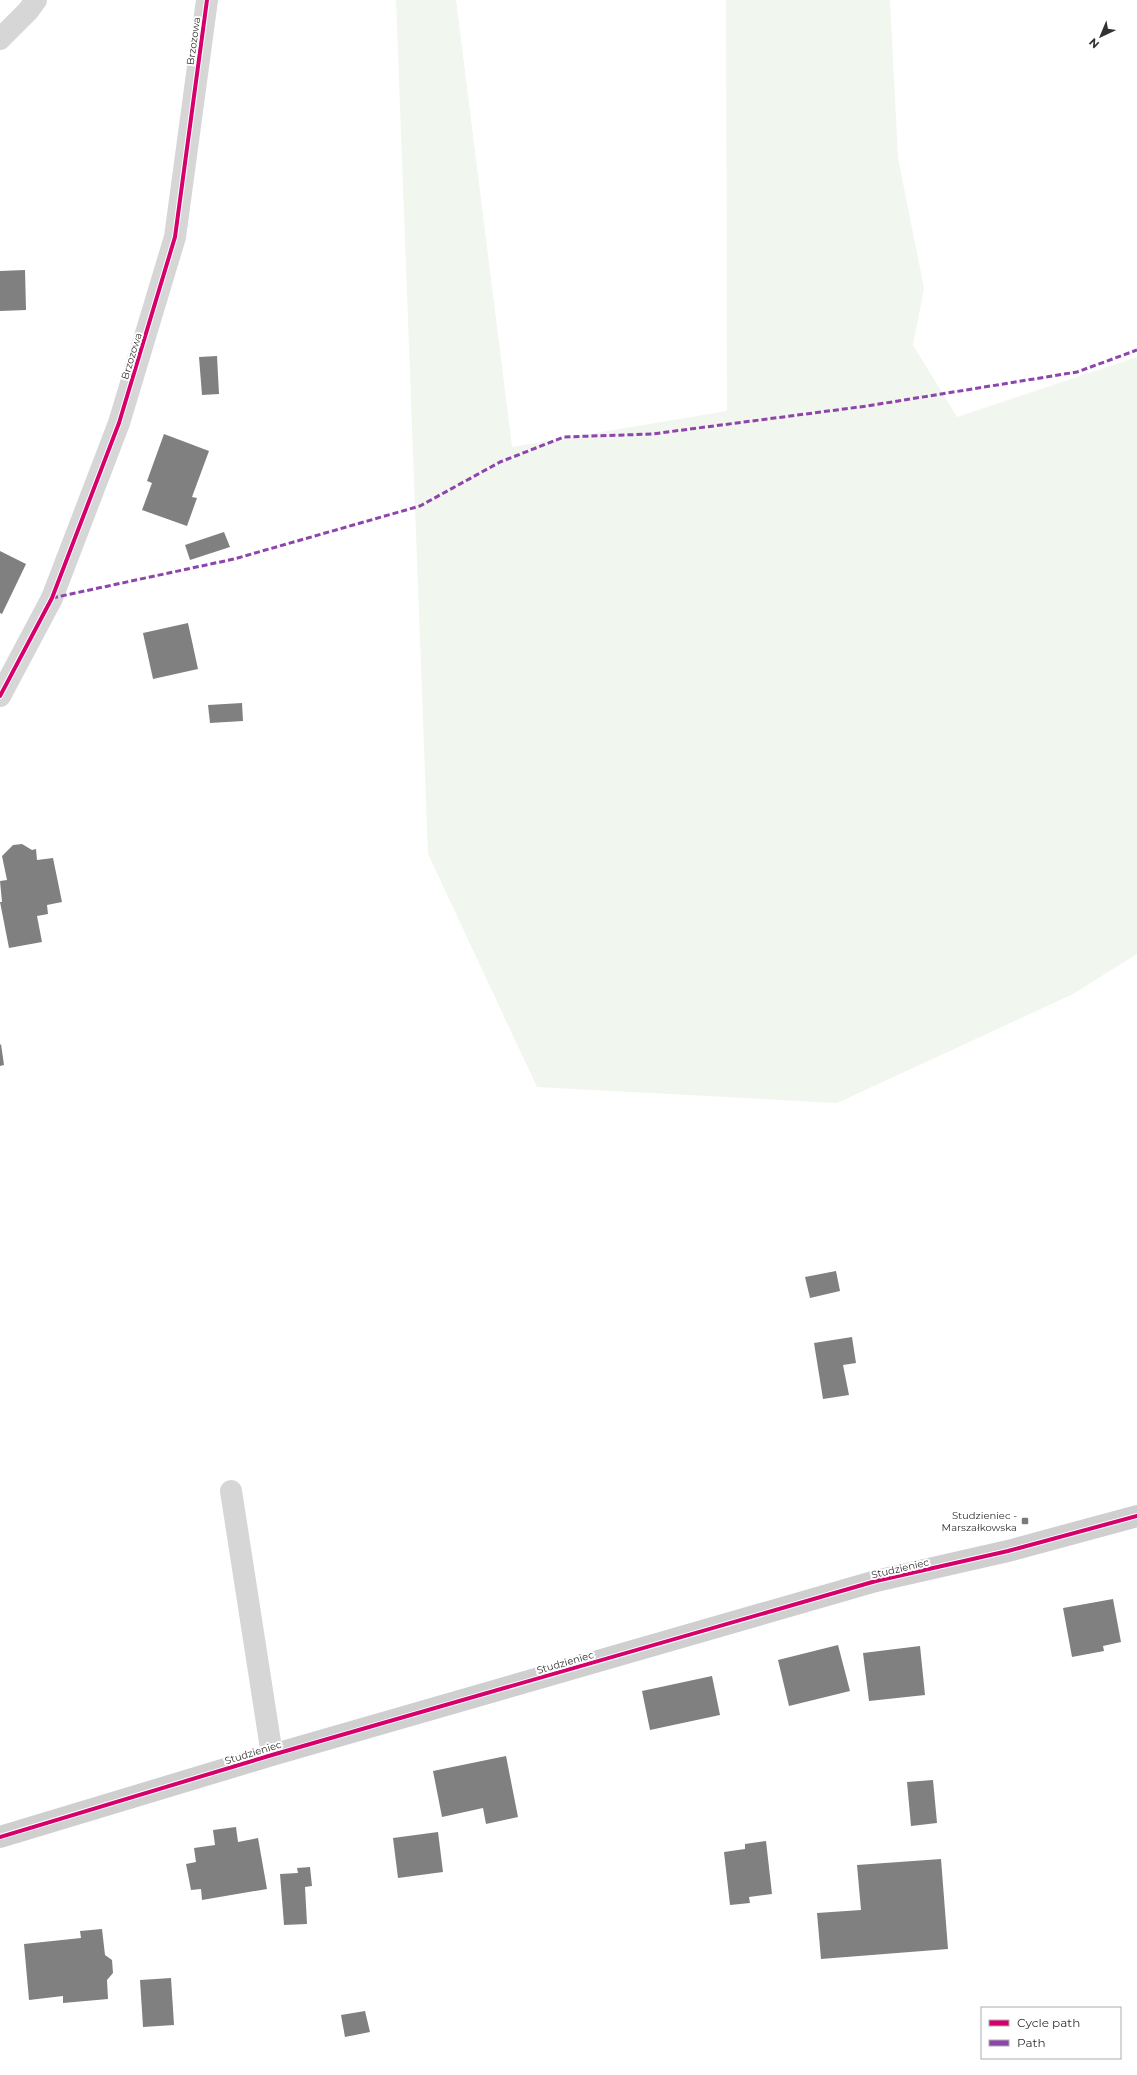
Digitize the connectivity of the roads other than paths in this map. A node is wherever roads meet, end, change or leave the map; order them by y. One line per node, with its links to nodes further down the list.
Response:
1 (36, 0): 3 (street)
2 (207, 0): 4 (street, Brzozowa)
3 (0, 39)
4 (0, 696)
5 (231, 1491): 7 (street)
6 (1137, 1516): 7 (street, Studzieniec)
7 (272, 1755): 8 (street, Studzieniec)
8 (0, 1837)

